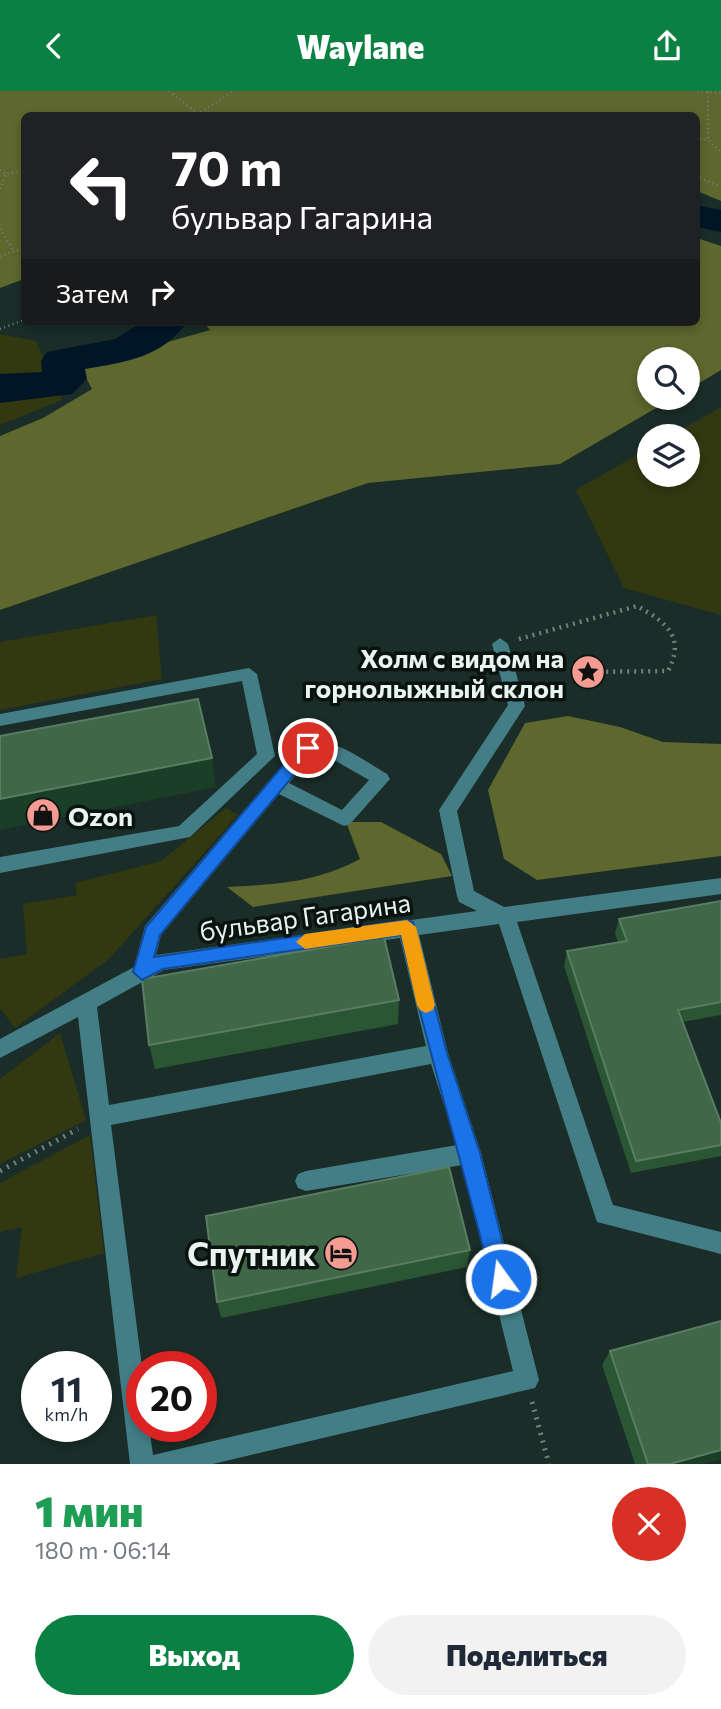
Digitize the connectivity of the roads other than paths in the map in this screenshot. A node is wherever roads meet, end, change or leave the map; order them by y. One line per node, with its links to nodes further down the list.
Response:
1 (500, 644): 6 (street)
2 (0, 720): 4 (street)
3 (276, 785): 3 (street); 8 (street)
4 (0, 865)
5 (721, 886): 6 (street, бульвар Гагарина)
6 (506, 918): 7 (street, бульвар Гагарина); 15 (street)
7 (407, 927): 8 (street, бульвар Гагарина); 11 (street)
8 (142, 972): 9 (street, бульвар Гагарина)
9 (86, 1001): 10 (street, бульвар Гагарина); 12 (street)
10 (1, 1045)
11 (438, 1053): 12 (street); 13 (street)
12 (100, 1117): 16 (street)
13 (470, 1153): 14 (street); 17 (street)
14 (306, 1181)
15 (721, 1243)
16 (142, 1464)
17 (160, 1464)

